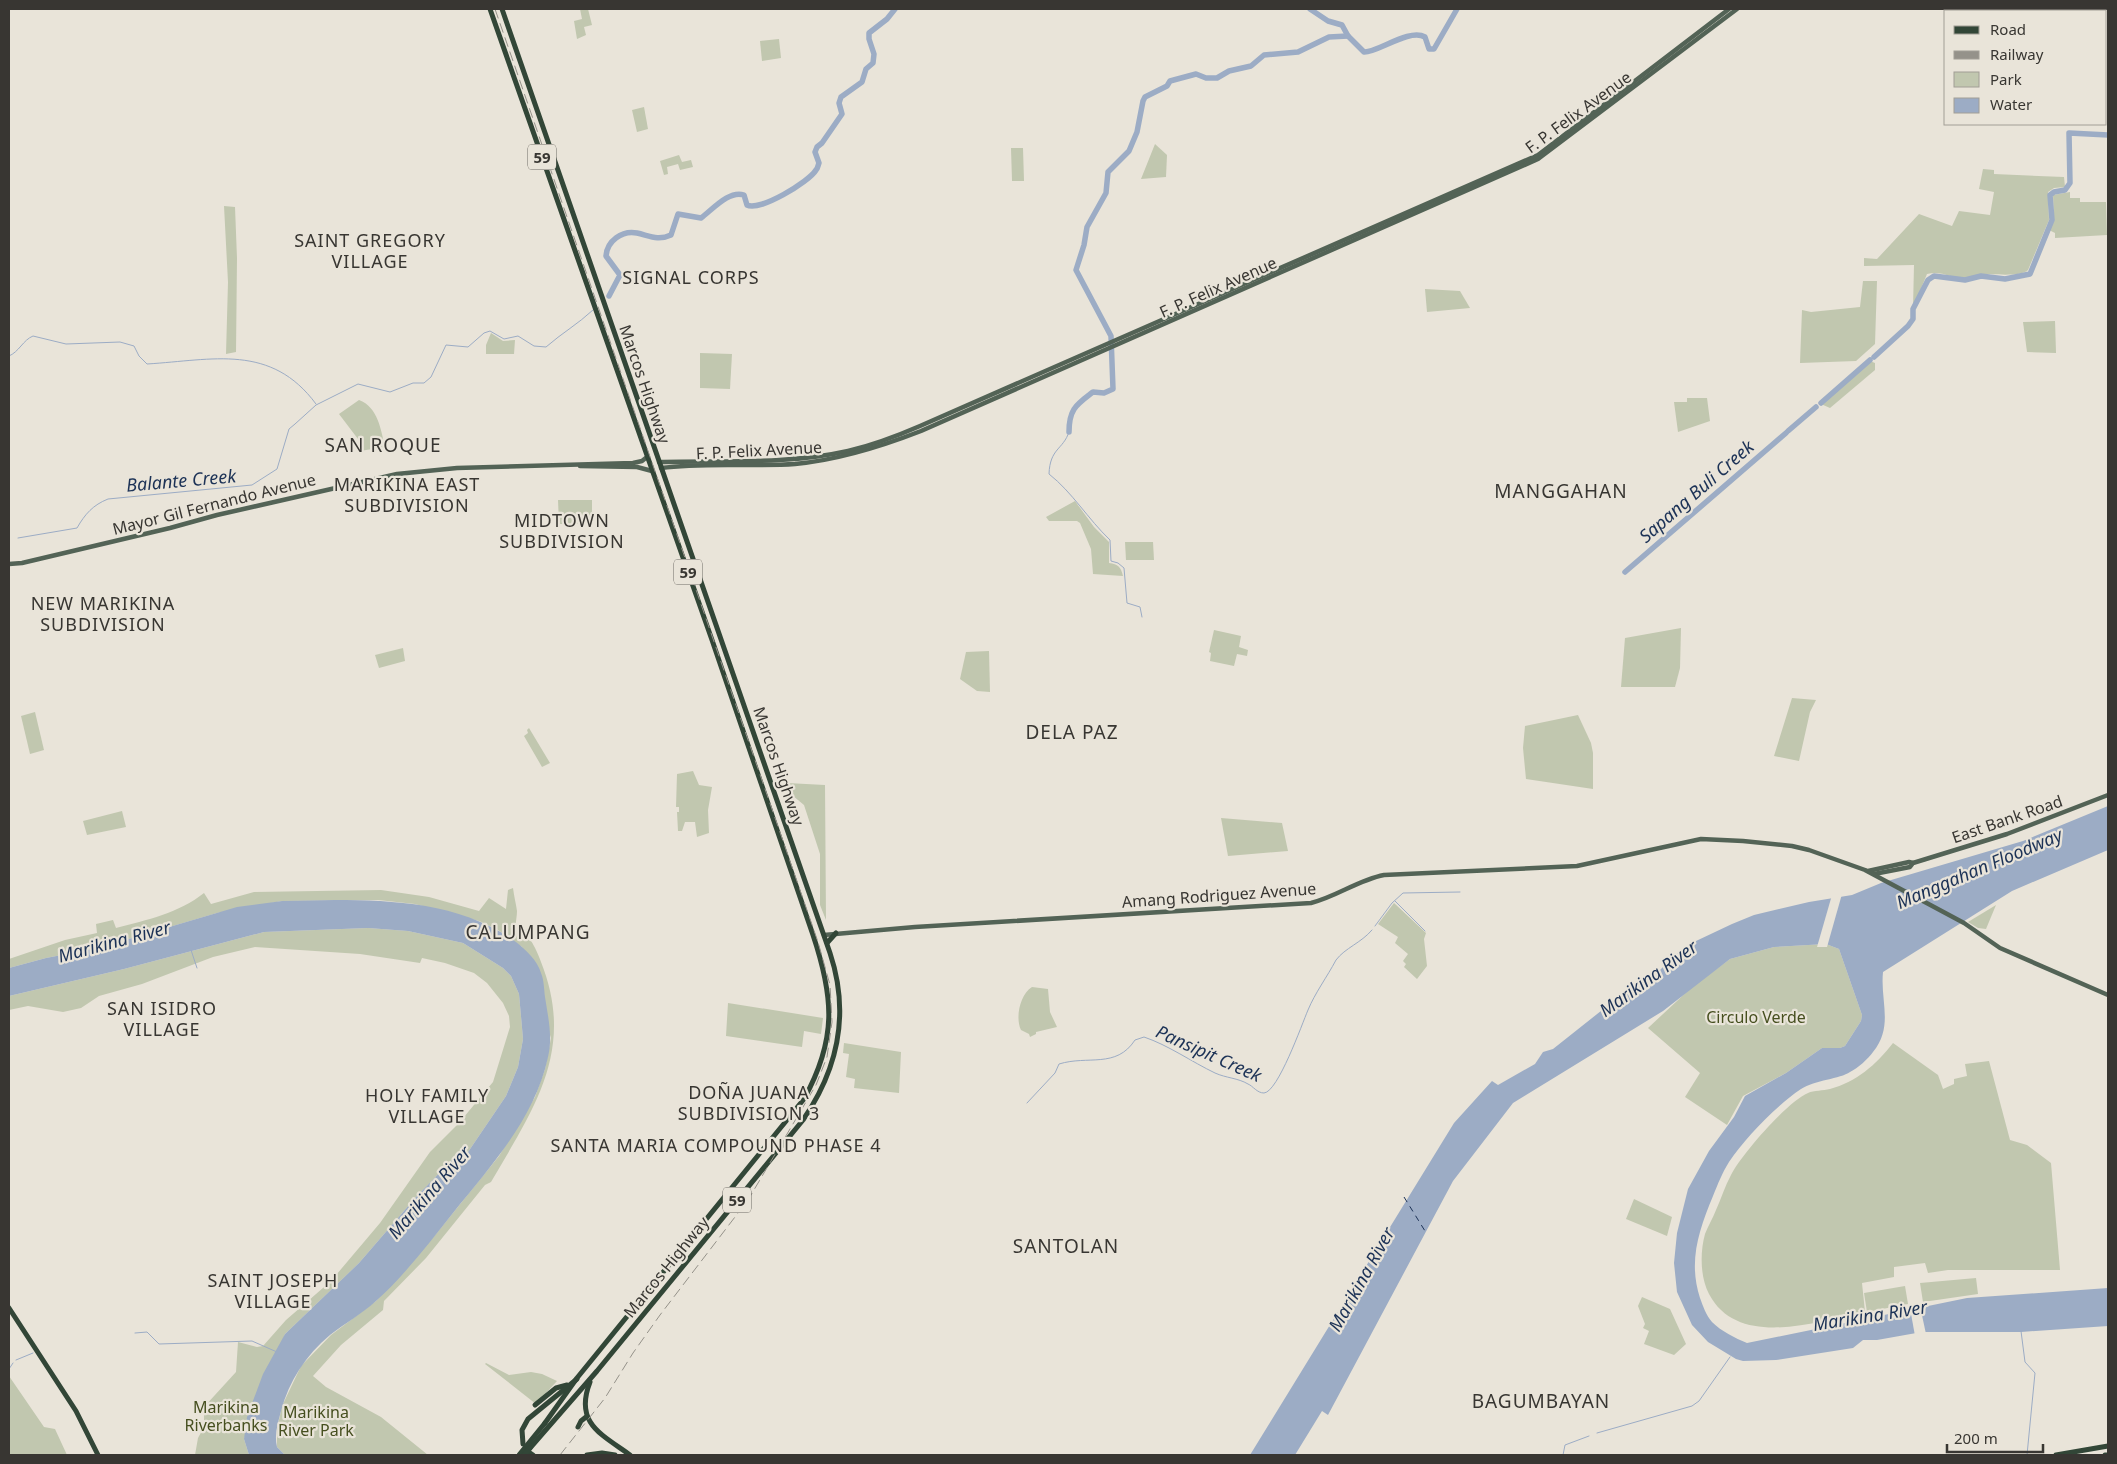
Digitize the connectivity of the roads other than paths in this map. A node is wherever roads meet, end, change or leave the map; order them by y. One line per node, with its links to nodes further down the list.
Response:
1 (490, 9): 7 (main road, Marcos Highway / 59)
2 (502, 9): 6 (main road, Marcos Highway / 59)
3 (1729, 9): 5 (main road, F. P. Felix Avenue)
4 (1737, 9): 5 (main road, F. P. Felix Avenue)
5 (1671, 56): 12 (main road, F. P. Felix Avenue); 12 (main road, F. P. Felix Avenue)
6 (547, 138): 7 (main road); 8 (main road, Marcos Highway / 59)
7 (537, 142): 9 (main road, Marcos Highway / 59)
8 (550, 145): 9 (main road); 11 (main road, Marcos Highway / 59)
9 (539, 149): 10 (main road, Marcos Highway / 59)
10 (595, 309): 11 (main road); 13 (main road, Marcos Highway / 59)
11 (607, 309): 14 (main road, Marcos Highway / 59)
12 (1114, 344): 17 (main road, F. P. Felix Avenue)
13 (611, 355): 14 (main road); 15 (main road, Marcos Highway / 59)
14 (622, 357): 16 (main road, Marcos Highway / 59)
15 (647, 457): 18 (main road, Mayor Gil Fernando Avenue); 20 (main road, Marcos Highway / 59)
16 (659, 462): 17 (main road, F. P. Felix Avenue); 19 (main road, Marcos Highway / 59)
17 (669, 464): 19 (main road, F. P. Felix Avenue)
18 (576, 466): 20 (main road, Mayor Gil Fernando Avenue); 21 (main road, Mayor Gil Fernando Avenue)
19 (661, 468): 22 (main road, Marcos Highway / 59)
20 (652, 471): 23 (main road, Marcos Highway / 59)
21 (9, 564)
22 (752, 727): 23 (main road); 25 (main road, Marcos Highway / 59)
23 (743, 731): 26 (main road, Marcos Highway / 59)
24 (2108, 795): 27 (main road, East Bank Road)
25 (792, 844): 26 (main road); 31 (main road, Marcos Highway / 59)
26 (782, 847): 34 (main road, Marcos Highway / 59)
27 (1913, 864): 28 (main road, East Bank Road); 29 (main road, East Bank Road)
28 (1868, 871): 29 (main road, Amang Rodriguez Avenue); 30 (main road, Amang Rodriguez Avenue)
29 (1874, 874): 33 (main road, Amang Rodriguez Avenue)
30 (836, 933): 31 (main road, Amang Rodriguez Avenue); 32 (main road)
31 (824, 935): 32 (main road, Marcos Highway / 59)
32 (827, 943): 35 (main road, Marcos Highway / 59)
33 (2108, 996)
34 (830, 1011): 35 (main road); 36 (main road, Marcos Highway / 59)
35 (840, 1012): 37 (main road, Marcos Highway / 59)
36 (755, 1162): 37 (main road); 38 (main road); 40 (main road, Marcos Highway / 59)
37 (765, 1166): 38 (main road, Marcos Highway / 59)
38 (760, 1172): 41 (main road, Marcos Highway / 59)
39 (9, 1308): 51 (main road)
40 (577, 1378): 42 (main road); 46 (main road, Marcos Highway / 59)
41 (591, 1378): 43 (main road); 46 (main road, Marcos Highway / 59)
42 (568, 1385): 44 (main road); 49 (main road)
43 (586, 1393): 45 (main road); 48 (main road)
44 (535, 1405)
45 (587, 1418): 47 (main road); 56 (main road)
46 (547, 1425): 52 (main road, Marcos Highway / 59, bridge); 53 (main road, Marcos Highway / 59, bridge)
47 (578, 1427)
48 (599, 1428)
49 (523, 1444)
50 (2108, 1446): 57 (main road)
51 (98, 1455)
52 (519, 1455)
53 (524, 1455)
54 (587, 1455): 55 (main road)
55 (615, 1455)
56 (630, 1455)
57 (2056, 1455)

